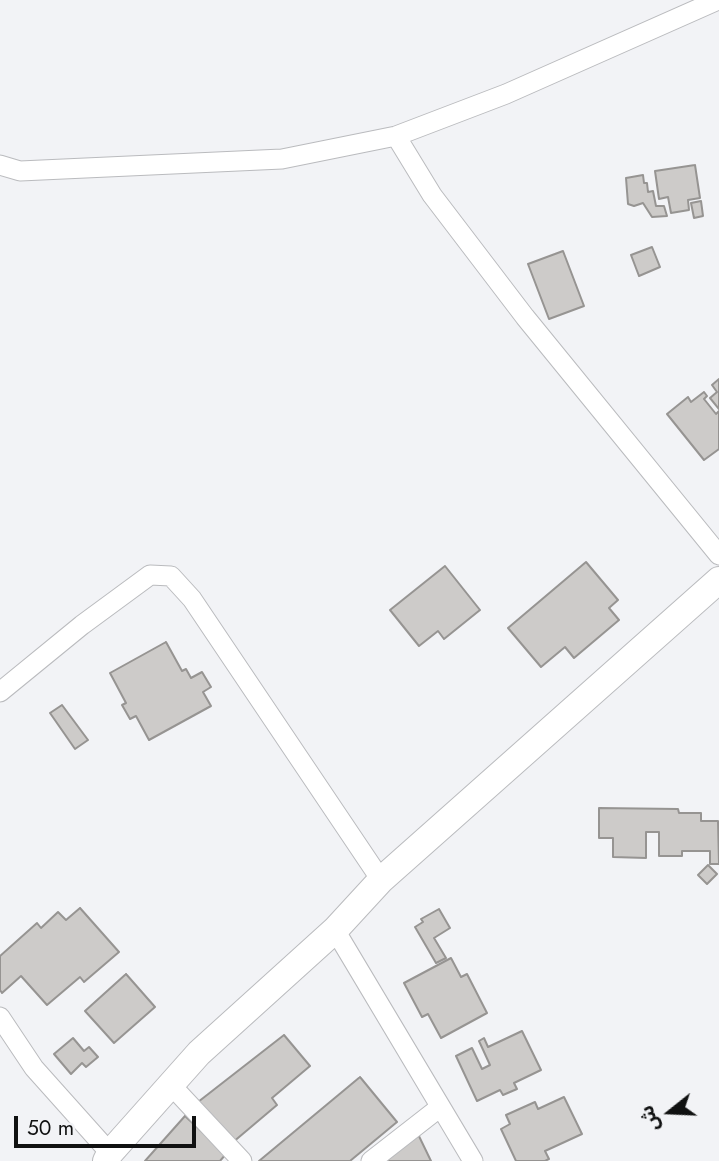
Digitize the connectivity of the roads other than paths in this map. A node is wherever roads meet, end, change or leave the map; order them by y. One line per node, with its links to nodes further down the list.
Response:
1 (718, 0): 2 (street)
2 (396, 136): 3 (street); 4 (street)
3 (0, 165)
4 (719, 555)
5 (719, 580): 7 (street)
6 (0, 692): 7 (street)
7 (381, 880): 8 (street)
8 (335, 930): 10 (street); 11 (street)
9 (0, 1017): 12 (street)
10 (170, 1084): 12 (street); 13 (street)
11 (439, 1108): 14 (street); 15 (street)
12 (108, 1157)
13 (242, 1161)
14 (371, 1161)
15 (473, 1161)

